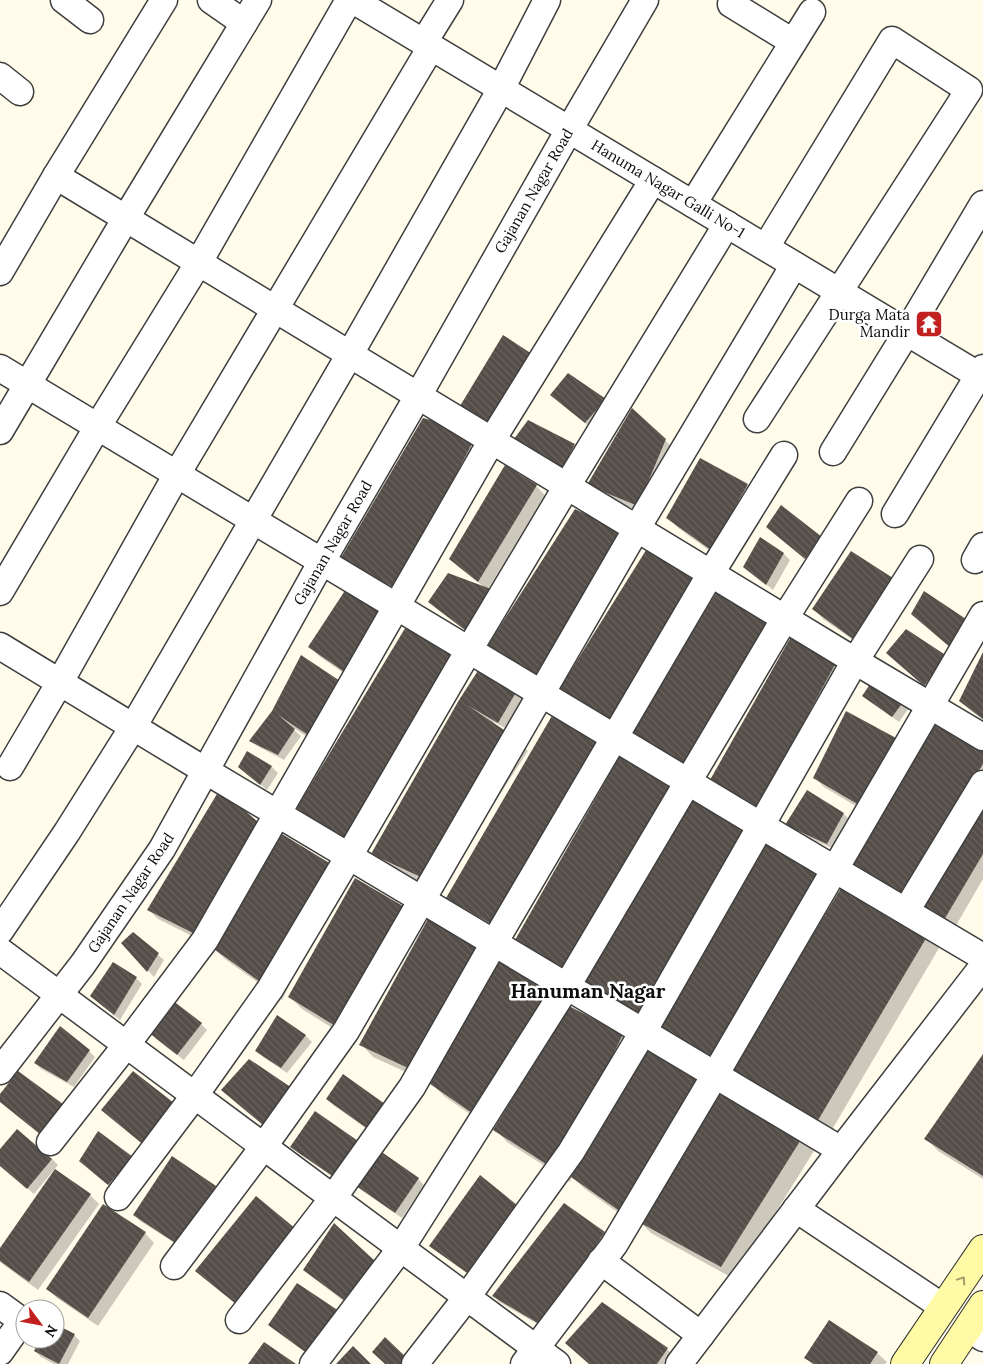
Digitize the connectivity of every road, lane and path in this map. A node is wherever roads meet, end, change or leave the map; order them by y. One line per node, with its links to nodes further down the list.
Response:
1 (64, 0): 11 (street)
2 (164, 0): 19 (street)
3 (211, 0): 12 (street)
4 (258, 0): 12 (street)
5 (351, 0): 14 (street, Hanuma Nagar Galli No-1); 26 (street)
6 (450, 0): 14 (street)
7 (547, 0): 16 (street)
8 (645, 0): 18 (street, Gajanan Nagar Road)
9 (746, 6): 13 (street)
10 (812, 12): 13 (street)
11 (90, 20)
12 (244, 23): 23 (street)
13 (793, 42): 21 (street)
14 (428, 45): 16 (street, Hanuma Nagar Galli No-1); 30 (street)
15 (0, 76): 17 (street)
16 (501, 89): 18 (street, Hanuma Nagar Galli No-1); 32 (street)
17 (20, 92)
18 (569, 130): 20 (street, Hanuma Nagar Galli No-1); 36 (street, Gajanan Nagar Road)
19 (56, 176): 23 (street); 28 (street)
20 (653, 180): 21 (street, Hanuma Nagar Galli No-1); 40 (street)
21 (693, 204): 24 (street, Hanuma Nagar Galli No-1)
22 (983, 204): 31 (street)
23 (126, 218): 26 (street); 35 (street)
24 (726, 224): 25 (street, Hanuma Nagar Galli No-1); 44 (street)
25 (766, 247): 27 (street, Hanuma Nagar Galli No-1); 29 (street)
26 (198, 262): 30 (street); 38 (street)
27 (794, 264): 29 (street, Hanuma Nagar Galli No-1); 48 (street)
28 (0, 272)
29 (840, 292): 31 (street, Hanuma Nagar Galli No-1); 37 (street)
30 (275, 308): 32 (street); 43 (street)
31 (907, 332): 34 (street, Hanuma Nagar Galli No-1); 41 (street)
32 (350, 354): 36 (street); 47 (street)
33 (0, 368): 35 (street)
34 (982, 374): 46 (street)
35 (27, 385): 38 (street); 39 (street)
36 (418, 396): 40 (street); 50 (street, Gajanan Nagar Road)
37 (756, 419)
38 (98, 426): 43 (street); 52 (street)
39 (0, 431)
40 (492, 440): 44 (street); 53 (street)
41 (833, 452)
42 (784, 454): 51 (street)
43 (176, 474): 47 (street); 59 (street)
44 (566, 486): 48 (street); 57 (street)
45 (859, 501): 55 (street)
46 (895, 514)
47 (253, 520): 50 (street); 62 (street)
48 (637, 528): 51 (street); 60 (street)
49 (920, 559): 58 (street)
50 (322, 561): 53 (street); 66 (street, Gajanan Nagar Road)
51 (711, 573): 55 (street); 64 (street)
52 (0, 592)
53 (396, 606): 57 (street); 69 (street)
54 (983, 615): 61 (street)
55 (785, 618): 58 (street); 67 (street)
56 (0, 646): 59 (street)
57 (469, 650): 60 (street); 71 (street)
58 (855, 661): 61 (street); 70 (street)
59 (60, 682): 62 (street); 65 (street)
60 (542, 694): 64 (street); 73 (street)
61 (930, 705): 63 (street); 72 (street)
62 (133, 727): 66 (street); 75 (street)
63 (983, 737)
64 (615, 738): 67 (street); 76 (street)
65 (10, 767)
66 (206, 771): 69 (street); 81 (street, Gajanan Nagar Road)
67 (688, 782): 70 (street); 80 (street)
68 (983, 784): 74 (street)
69 (278, 813): 71 (street); 83 (street)
70 (760, 826): 72 (street); 82 (street)
71 (349, 856): 73 (street); 86 (street)
72 (834, 869): 74 (street); 85 (street)
73 (422, 900): 76 (street); 88 (street)
74 (906, 911): 78 (street)
75 (0, 930)
76 (494, 943): 80 (street); 91 (street)
77 (0, 951): 81 (street)
78 (983, 956)
79 (983, 966): 89 (street)
80 (567, 986): 82 (street); 93 (street)
81 (60, 995): 83 (street); 84 (street, Gajanan Nagar Road)
82 (642, 1032): 85 (street); 97 (street)
83 (127, 1044): 86 (street); 87 (street)
84 (0, 1071)
85 (715, 1075): 89 (street); 95 (street)
86 (195, 1095): 88 (street); 90 (street)
87 (50, 1142)
88 (264, 1146): 91 (street); 96 (street)
89 (841, 1150): 92 (street)
90 (118, 1198)
91 (333, 1198): 93 (street); 101 (street)
92 (796, 1209): 100 (street); 103 (street)
93 (401, 1248): 97 (street); 106 (street)
94 (983, 1249): 100 (main road, one-way to 94)
95 (601, 1260): 103 (street); 105 (street)
96 (174, 1266)
97 (467, 1297): 105 (street); 107 (street)
98 (0, 1305): 104 (street)
99 (983, 1305): 102 (main road)
100 (944, 1307): 110 (main road)
101 (239, 1320)
102 (975, 1333): 111 (main road)
103 (701, 1335): 109 (street)
104 (0, 1352)
105 (530, 1356): 108 (street)
106 (313, 1364)
107 (416, 1364)
108 (557, 1364)
109 (679, 1364)
110 (905, 1364)
111 (944, 1364)

